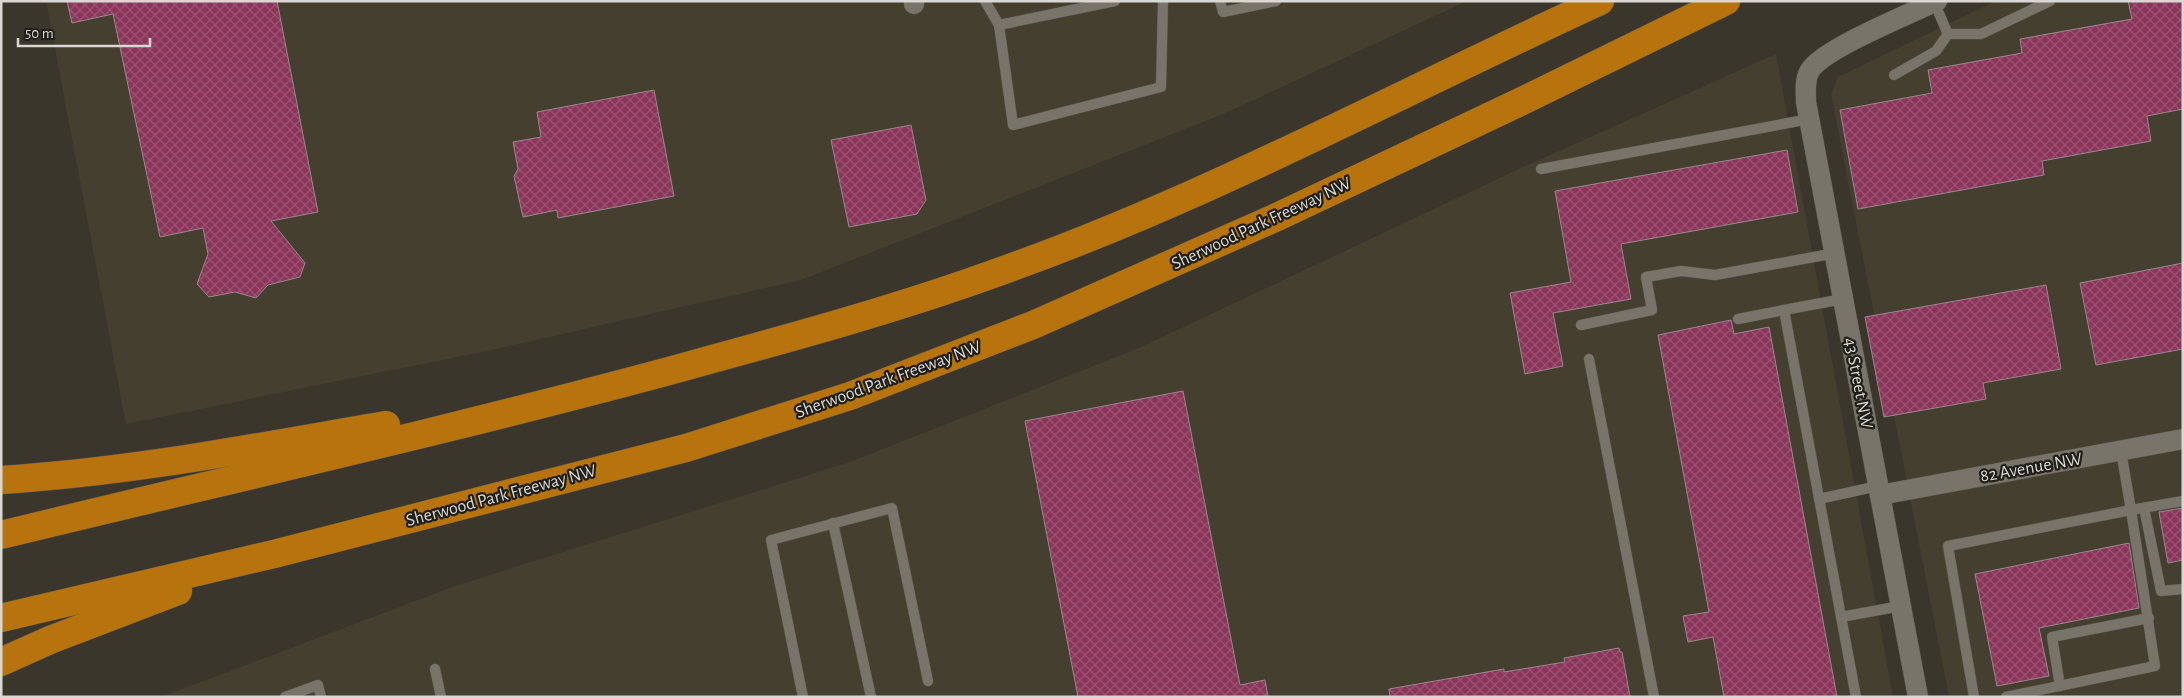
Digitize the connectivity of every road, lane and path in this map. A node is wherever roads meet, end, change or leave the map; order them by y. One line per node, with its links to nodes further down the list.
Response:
1 (985, 1): 10 (lane)
2 (1115, 1): 10 (lane)
3 (1163, 1): 10 (lane)
4 (1220, 1): 5 (lane)
5 (1276, 1)
6 (1600, 1): 21 (highway)
7 (1726, 1): 32 (highway, Sherwood Park Freeway NW)
8 (2050, 1): 11 (lane)
9 (1936, 2): 11 (lane); 13 (street, 43 Street NW)
10 (999, 25)
11 (1948, 34): 12 (lane)
12 (1894, 75)
13 (1810, 119): 14 (lane); 15 (street, 43 Street NW)
14 (1541, 169)
15 (1836, 252): 16 (street, 43 Street NW); 19 (lane)
16 (1843, 299): 17 (lane); 25 (street, 43 Street NW)
17 (1784, 310): 18 (lane); 26 (lane)
18 (1738, 319)
19 (1581, 325)
20 (1590, 359): 47 (lane)
21 (551, 402): 24 (highway); 31 (highway)
22 (2183, 439): 23 (street, 82 Avenue NW)
23 (2121, 451): 25 (street, 82 Avenue NW); 29 (lane)
24 (1, 480)
25 (1879, 491): 26 (lane); 34 (street, 43 Street NW)
26 (1819, 499): 35 (lane)
27 (2183, 501): 28 (lane)
28 (2144, 508): 29 (lane); 33 (lane)
29 (2131, 510): 37 (lane); 50 (lane)
30 (833, 523): 40 (lane); 45 (lane); 46 (lane)
31 (1, 535)
32 (274, 554): 36 (highway, Sherwood Park Freeway NW); 38 (highway)
33 (2183, 589)
34 (1901, 606): 35 (lane); 49 (street, 43 Street NW)
35 (1841, 617): 48 (lane)
36 (1, 618)
37 (2149, 618): 41 (lane); 41 (lane)
38 (1, 662)
39 (436, 669): 44 (lane)
40 (928, 681)
41 (2060, 686): 51 (lane)
42 (285, 697): 43 (lane)
43 (321, 697)
44 (441, 697)
45 (803, 697)
46 (871, 697)
47 (1654, 697)
48 (1856, 697)
49 (1918, 697)
50 (1974, 697)
51 (2006, 697)

